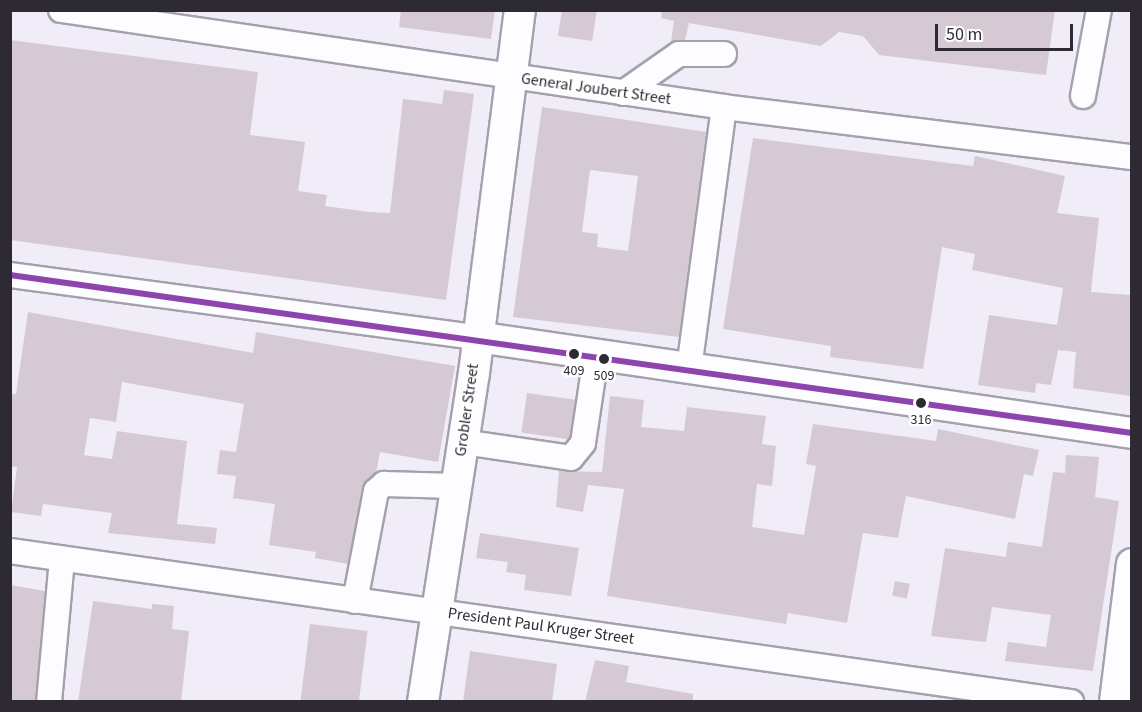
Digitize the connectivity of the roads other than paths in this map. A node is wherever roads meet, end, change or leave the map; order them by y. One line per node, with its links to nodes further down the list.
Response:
1 (61, 10): 5 (street, General Joubert Street)
2 (520, 10): 5 (main road, Grobler Street)
3 (1099, 10): 7 (street)
4 (724, 54): 6 (street)
5 (512, 77): 6 (street, General Joubert Street); 11 (main road, Grobler Street)
6 (623, 93): 8 (street, General Joubert Street)
7 (1083, 96)
8 (724, 107): 9 (street, General Joubert Street); 13 (street)
9 (1131, 157)
10 (10, 275): 11 (street)
11 (477, 337): 12 (main road); 15 (main road, Grobler Street)
12 (596, 356): 13 (main road); 15 (street)
13 (689, 369): 14 (main road)
14 (1131, 433)
15 (463, 442): 16 (main road, Grobler Street)
16 (456, 486): 20 (street); 21 (main road, Grobler Street)
17 (10, 551): 18 (street, President Paul Kruger Street)
18 (62, 559): 20 (street, President Paul Kruger Street); 23 (street)
19 (1131, 564): 22 (main road)
20 (355, 602): 21 (street, President Paul Kruger Street)
21 (435, 612): 24 (main road, Grobler Street); 25 (street, President Paul Kruger Street)
22 (1126, 654): 26 (main road)
23 (49, 702)
24 (423, 702)
25 (1071, 702)
26 (1115, 702)

